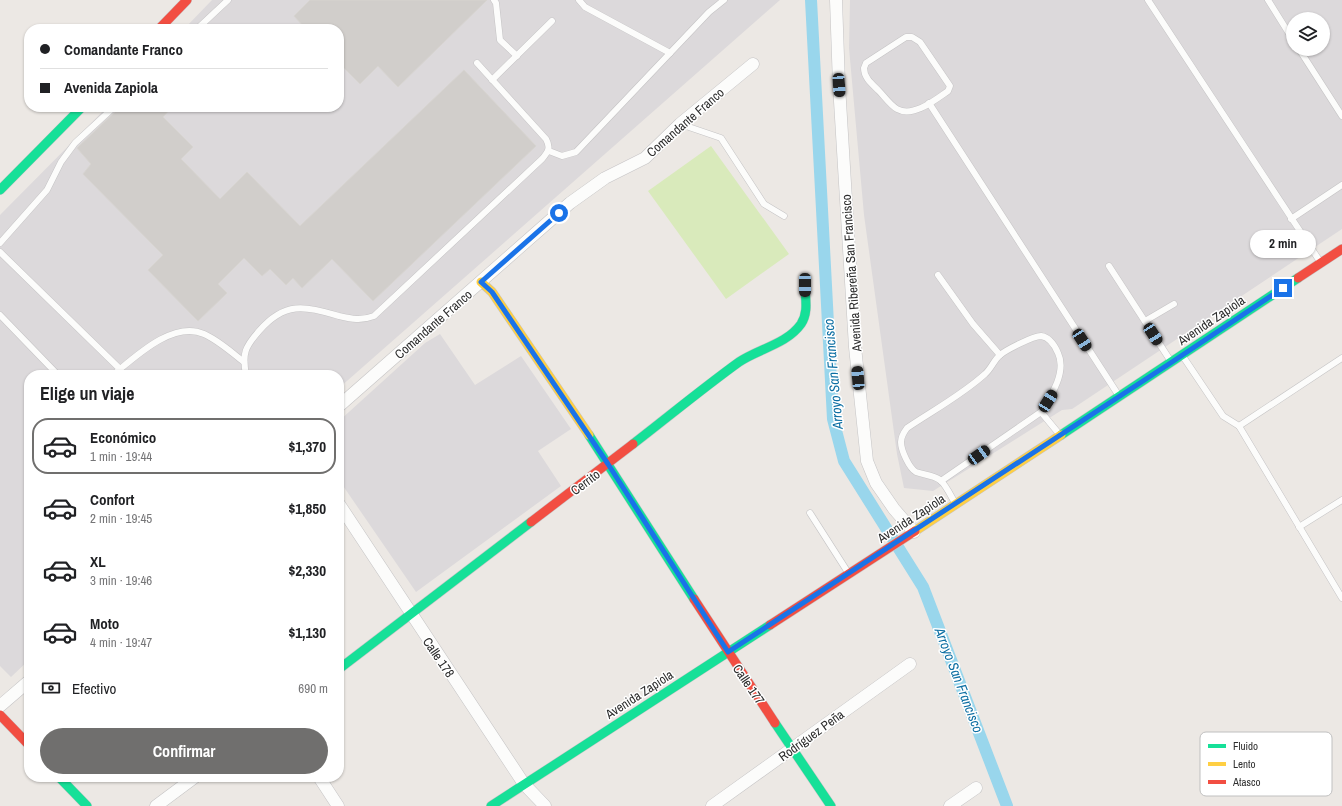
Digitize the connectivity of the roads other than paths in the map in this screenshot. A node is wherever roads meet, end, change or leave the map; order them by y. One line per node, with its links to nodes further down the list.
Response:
1 (228, 0): 11 (lane)
2 (494, 0): 14 (lane)
3 (579, 0): 13 (lane)
4 (724, 0): 13 (lane)
5 (836, 0): 60 (street, Avenida Ribereña San Francisco)
6 (1148, 0): 28 (lane)
7 (1268, 0): 12 (lane)
8 (183, 1): 10 (street)
9 (552, 21): 14 (lane)
10 (163, 24)
11 (202, 24)
12 (1286, 29)
13 (670, 53): 24 (lane)
14 (517, 56): 18 (lane)
15 (1303, 56): 22 (lane)
16 (477, 64): 18 (lane)
17 (753, 64): 23 (street, Comandante Franco)
18 (492, 80): 24 (lane)
19 (929, 103): 19 (lane); 48 (lane)
20 (77, 112): 26 (street)
21 (109, 112): 29 (lane)
22 (1342, 116)
23 (680, 124): 27 (lane); 35 (street, Comandante Franco)
24 (548, 151): 43 (lane)
25 (1342, 185): 28 (lane)
26 (0, 190)
27 (784, 216)
28 (1291, 218): 32 (lane)
29 (0, 243)
30 (1342, 248): 32 (street, Avenida Zapiola)
31 (0, 252): 45 (lane)
32 (1321, 263): 41 (street, Avenida Zapiola)
33 (1109, 266): 39 (lane)
34 (938, 275): 40 (lane)
35 (481, 282): 49 (street, Comandante Franco); 53 (street, Calle 177)
36 (805, 285): 53 (street, Cerrito)
37 (1174, 304): 39 (lane)
38 (0, 315): 46 (lane)
39 (1145, 321): 44 (lane)
40 (1000, 355): 50 (lane); 54 (lane)
41 (1182, 356): 44 (street, Avenida Zapiola); 51 (lane)
42 (1342, 358): 51 (lane)
43 (244, 362): 45 (lane); 47 (lane)
44 (1172, 362): 48 (street, Avenida Zapiola)
45 (120, 369)
46 (53, 370)
47 (245, 370)
48 (1119, 396): 52 (street, Avenida Zapiola)
49 (344, 402)
50 (1041, 412): 52 (lane); 54 (lane)
51 (1239, 426): 59 (lane)
52 (1060, 435): 56 (street, Avenida Zapiola)
53 (608, 464): 63 (street, Cerrito); 64 (street, Calle 177)
54 (941, 481): 56 (lane)
55 (1342, 500): 59 (lane)
56 (956, 504): 60 (street, Avenida Zapiola)
57 (344, 512): 63 (street, Calle 178)
58 (810, 513): 61 (lane)
59 (1299, 528): 62 (lane)
60 (909, 535): 61 (street, Avenida Zapiola)
61 (849, 574): 64 (street, Avenida Zapiola)
62 (1342, 598)
63 (411, 614): 66 (street, Cerrito); 75 (street, Calle 178)
64 (728, 652): 71 (street, Calle 177); 75 (street, Avenida Zapiola)
65 (910, 664): 71 (street, Rodríguez Peña)
66 (344, 665)
67 (24, 685): 68 (street)
68 (0, 706)
69 (0, 715): 70 (street)
70 (24, 740)
71 (793, 748): 82 (street, Rodríguez Peña); 83 (street, Calle 177)
72 (64, 782): 77 (street)
73 (188, 782): 78 (street)
74 (322, 782): 79 (street)
75 (524, 784): 80 (street, Avenida Zapiola); 81 (street, Calle 178)
76 (976, 788): 84 (street)
77 (87, 806)
78 (156, 806)
79 (338, 806)
80 (491, 806)
81 (545, 806)
82 (712, 806)
83 (831, 806)
84 (950, 806)

